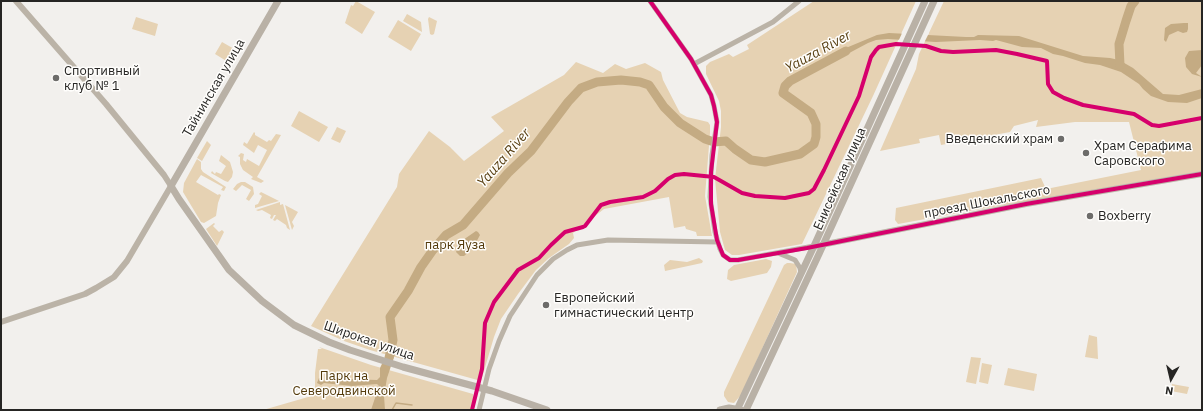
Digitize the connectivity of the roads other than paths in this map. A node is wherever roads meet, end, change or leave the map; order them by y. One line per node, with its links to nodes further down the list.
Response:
1 (16, 1): 9 (street)
2 (278, 1): 9 (main road, Тайнинская улица)
3 (650, 1): 7 (street)
4 (799, 1): 7 (street)
5 (925, 1): 12 (main road, Енисейская улица)
6 (934, 1): 11 (main road, Енисейская улица)
7 (694, 64): 10 (street)
8 (1202, 174): 11 (street, проезд Шокальского)
9 (171, 186): 18 (street); 19 (main road, Широкая улица)
10 (718, 242): 13 (street); 19 (street)
11 (823, 244): 12 (street, проезд Шокальского); 14 (main road, Енисейская улица)
12 (814, 246): 13 (street); 14 (street); 15 (main road, Енисейская улица)
13 (777, 253): 15 (street)
14 (819, 254): 17 (main road, Енисейская улица)
15 (801, 273): 16 (main road, Енисейская улица)
16 (787, 302): 17 (main road); 23 (main road, Енисейская улица)
17 (794, 305): 24 (main road, Енисейская улица)
18 (1, 322)
19 (484, 388): 20 (street); 21 (main road, Широкая улица)
20 (479, 410)
21 (547, 410)
22 (720, 410): 23 (main road)
23 (739, 410)
24 (746, 410)

